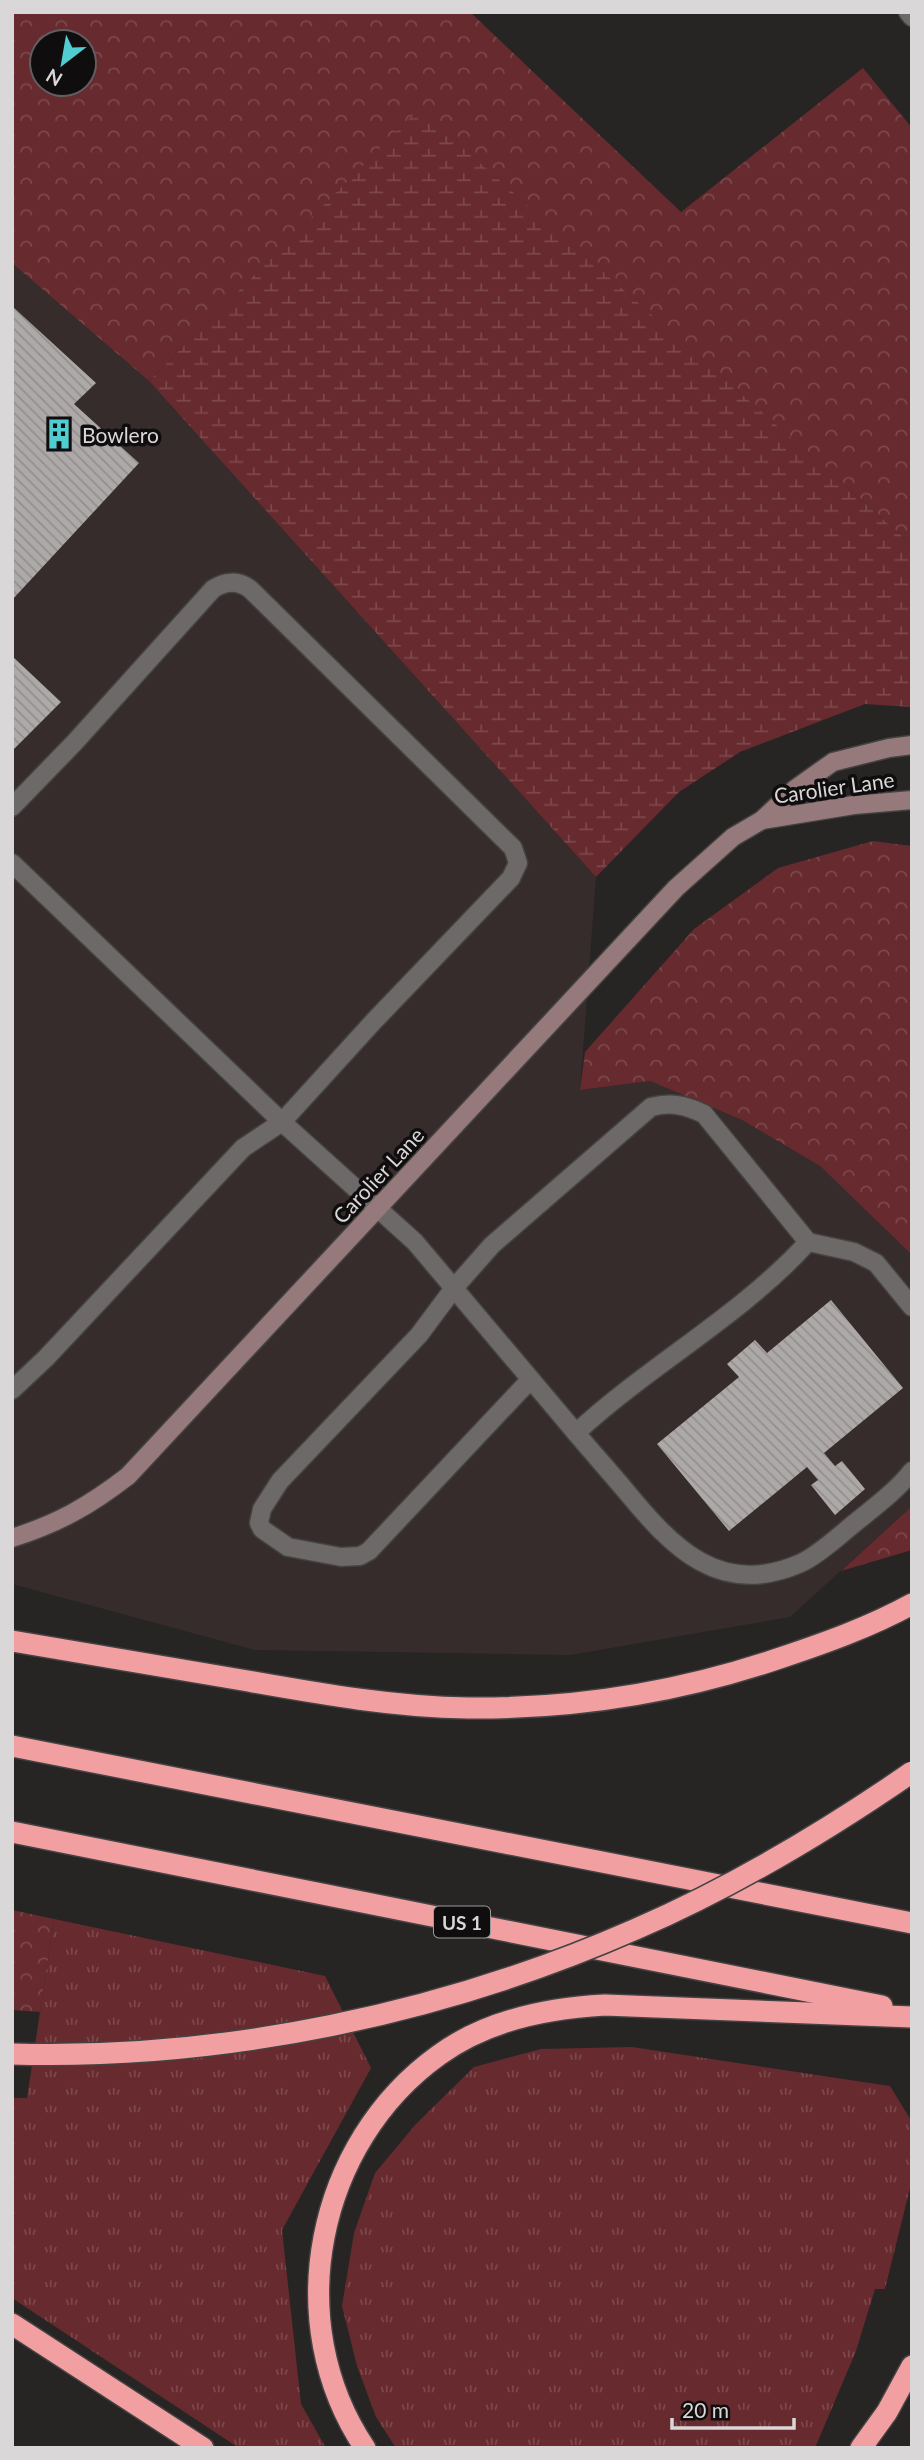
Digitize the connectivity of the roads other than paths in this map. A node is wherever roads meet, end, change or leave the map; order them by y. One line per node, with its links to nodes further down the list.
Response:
1 (908, 12): 2 (street)
2 (912, 17)
3 (912, 745): 6 (street, Carolier Lane)
4 (912, 800): 6 (street, Carolier Lane)
5 (12, 807): 8 (street)
6 (762, 820): 9 (street, Carolier Lane)
7 (12, 863): 8 (street)
8 (282, 1122): 9 (street); 14 (street)
9 (378, 1208): 11 (street); 17 (street, Carolier Lane)
10 (808, 1242): 11 (street); 12 (street); 15 (street)
11 (454, 1288): 13 (street); 13 (street)
12 (912, 1307)
13 (530, 1380): 15 (street)
14 (12, 1390)
15 (576, 1433): 16 (street)
16 (912, 1471)
17 (12, 1538)
18 (912, 1604): 19 (highway)
19 (12, 1641)
20 (12, 1746): 23 (highway)
21 (912, 1772): 25 (highway, bridge)
22 (12, 1832): 24 (highway, US 1)
23 (912, 1923)
24 (912, 2014): 29 (highway)
25 (12, 2054)
26 (12, 2324): 28 (highway)
27 (912, 2366): 30 (highway)
28 (203, 2448)
29 (365, 2448)
30 (861, 2448)

